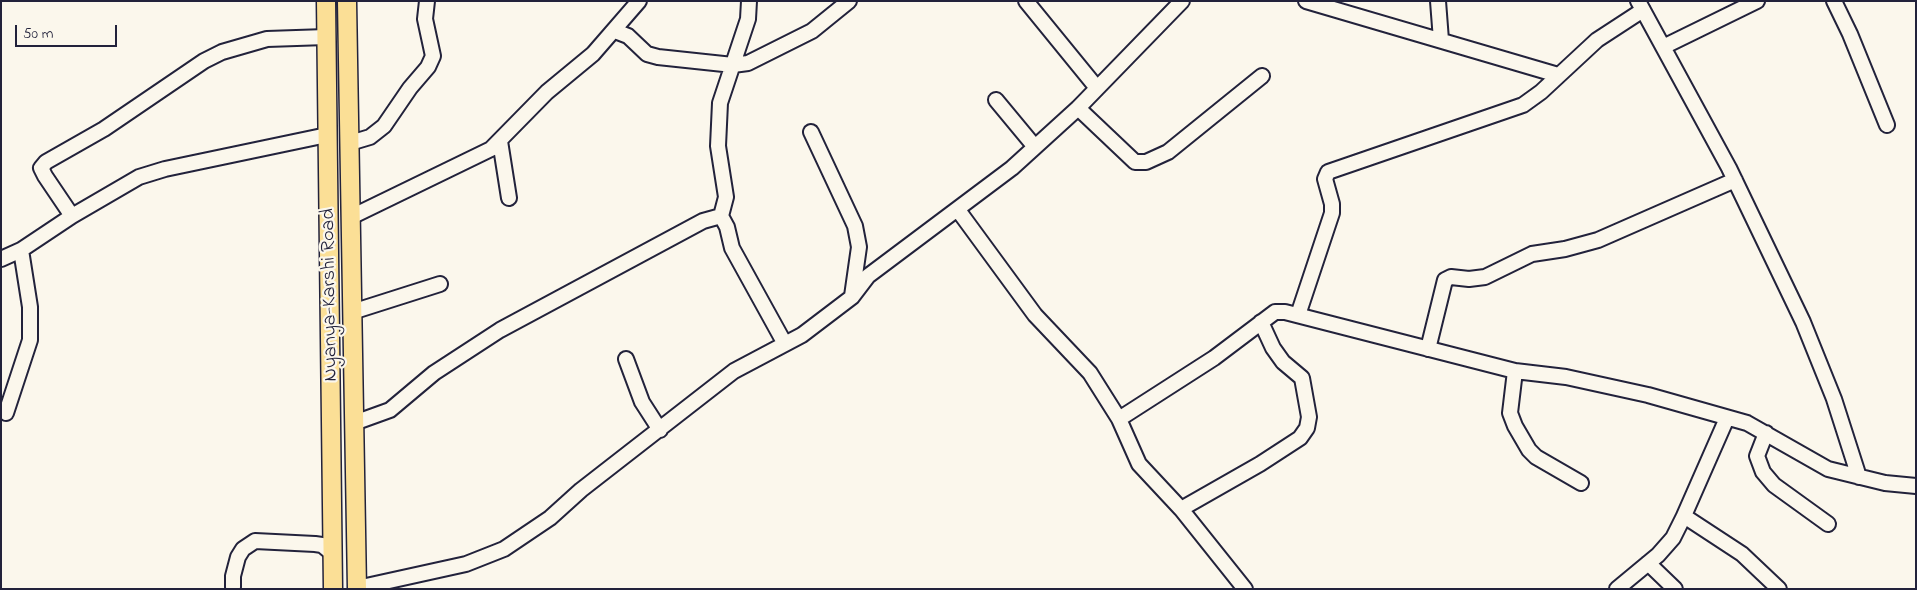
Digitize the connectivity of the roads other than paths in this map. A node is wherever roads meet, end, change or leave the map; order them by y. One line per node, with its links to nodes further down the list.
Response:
1 (326, 1): 15 (main road, Nyanya-Karshi Road)
2 (347, 1): 28 (main road, Nyanya-Karshi Road)
3 (427, 1): 28 (street)
4 (639, 1): 14 (street)
5 (749, 1): 18 (street)
6 (849, 1): 18 (street)
7 (1026, 1): 21 (street)
8 (1182, 1): 21 (street)
9 (1306, 1): 16 (street)
10 (1438, 1): 16 (street)
11 (1757, 1): 17 (street)
12 (1834, 1): 24 (street)
13 (1641, 6): 17 (street); 19 (street)
14 (615, 31): 18 (street); 27 (street)
15 (326, 37): 26 (main road, Nyanya-Karshi Road); 33 (street)
16 (1441, 40): 19 (street)
17 (1664, 47): 30 (street)
18 (733, 65): 34 (street)
19 (1558, 75): 41 (street)
20 (1262, 76): 23 (street)
21 (1097, 88): 23 (street)
22 (996, 100): 29 (street)
23 (1078, 108): 29 (street)
24 (1887, 125)
25 (811, 132): 39 (street)
26 (328, 135): 33 (street); 59 (main road, Nyanya-Karshi Road)
27 (500, 141): 31 (street); 35 (street)
28 (350, 143): 35 (main road, Nyanya-Karshi Road)
29 (1035, 147): 32 (street)
30 (1735, 180): 44 (street); 53 (street)
31 (509, 198)
32 (958, 210): 39 (street); 49 (street)
33 (72, 216): 36 (street)
34 (721, 216): 43 (street); 50 (street)
35 (351, 217): 40 (main road, Nyanya-Karshi Road)
36 (21, 250): 37 (street); 47 (street)
37 (1, 259)
38 (440, 284): 40 (street)
39 (852, 296): 43 (street)
40 (352, 312): 50 (main road, Nyanya-Karshi Road)
41 (1298, 315): 42 (street); 44 (street)
42 (1261, 322): 49 (street); 56 (street)
43 (785, 344): 51 (street)
44 (1428, 349): 46 (street)
45 (626, 359): 51 (street)
46 (1515, 371): 48 (street); 54 (street)
47 (6, 413)
48 (1727, 418): 52 (street); 57 (street)
49 (1119, 419): 56 (street)
50 (354, 424): 62 (main road, Nyanya-Karshi Road)
51 (660, 430): 62 (street)
52 (1766, 433): 53 (street); 58 (street)
53 (1859, 477): 55 (street)
54 (1581, 483)
55 (1916, 486)
56 (1181, 509): 64 (street)
57 (1684, 516): 60 (street); 67 (street)
58 (1828, 524)
59 (333, 554): 61 (street); 63 (main road, Nyanya-Karshi Road)
60 (1648, 563): 65 (street); 66 (street)
61 (233, 587)
62 (357, 588)
63 (333, 589)
64 (1245, 589)
65 (1617, 589)
66 (1675, 589)
67 (1779, 589)

